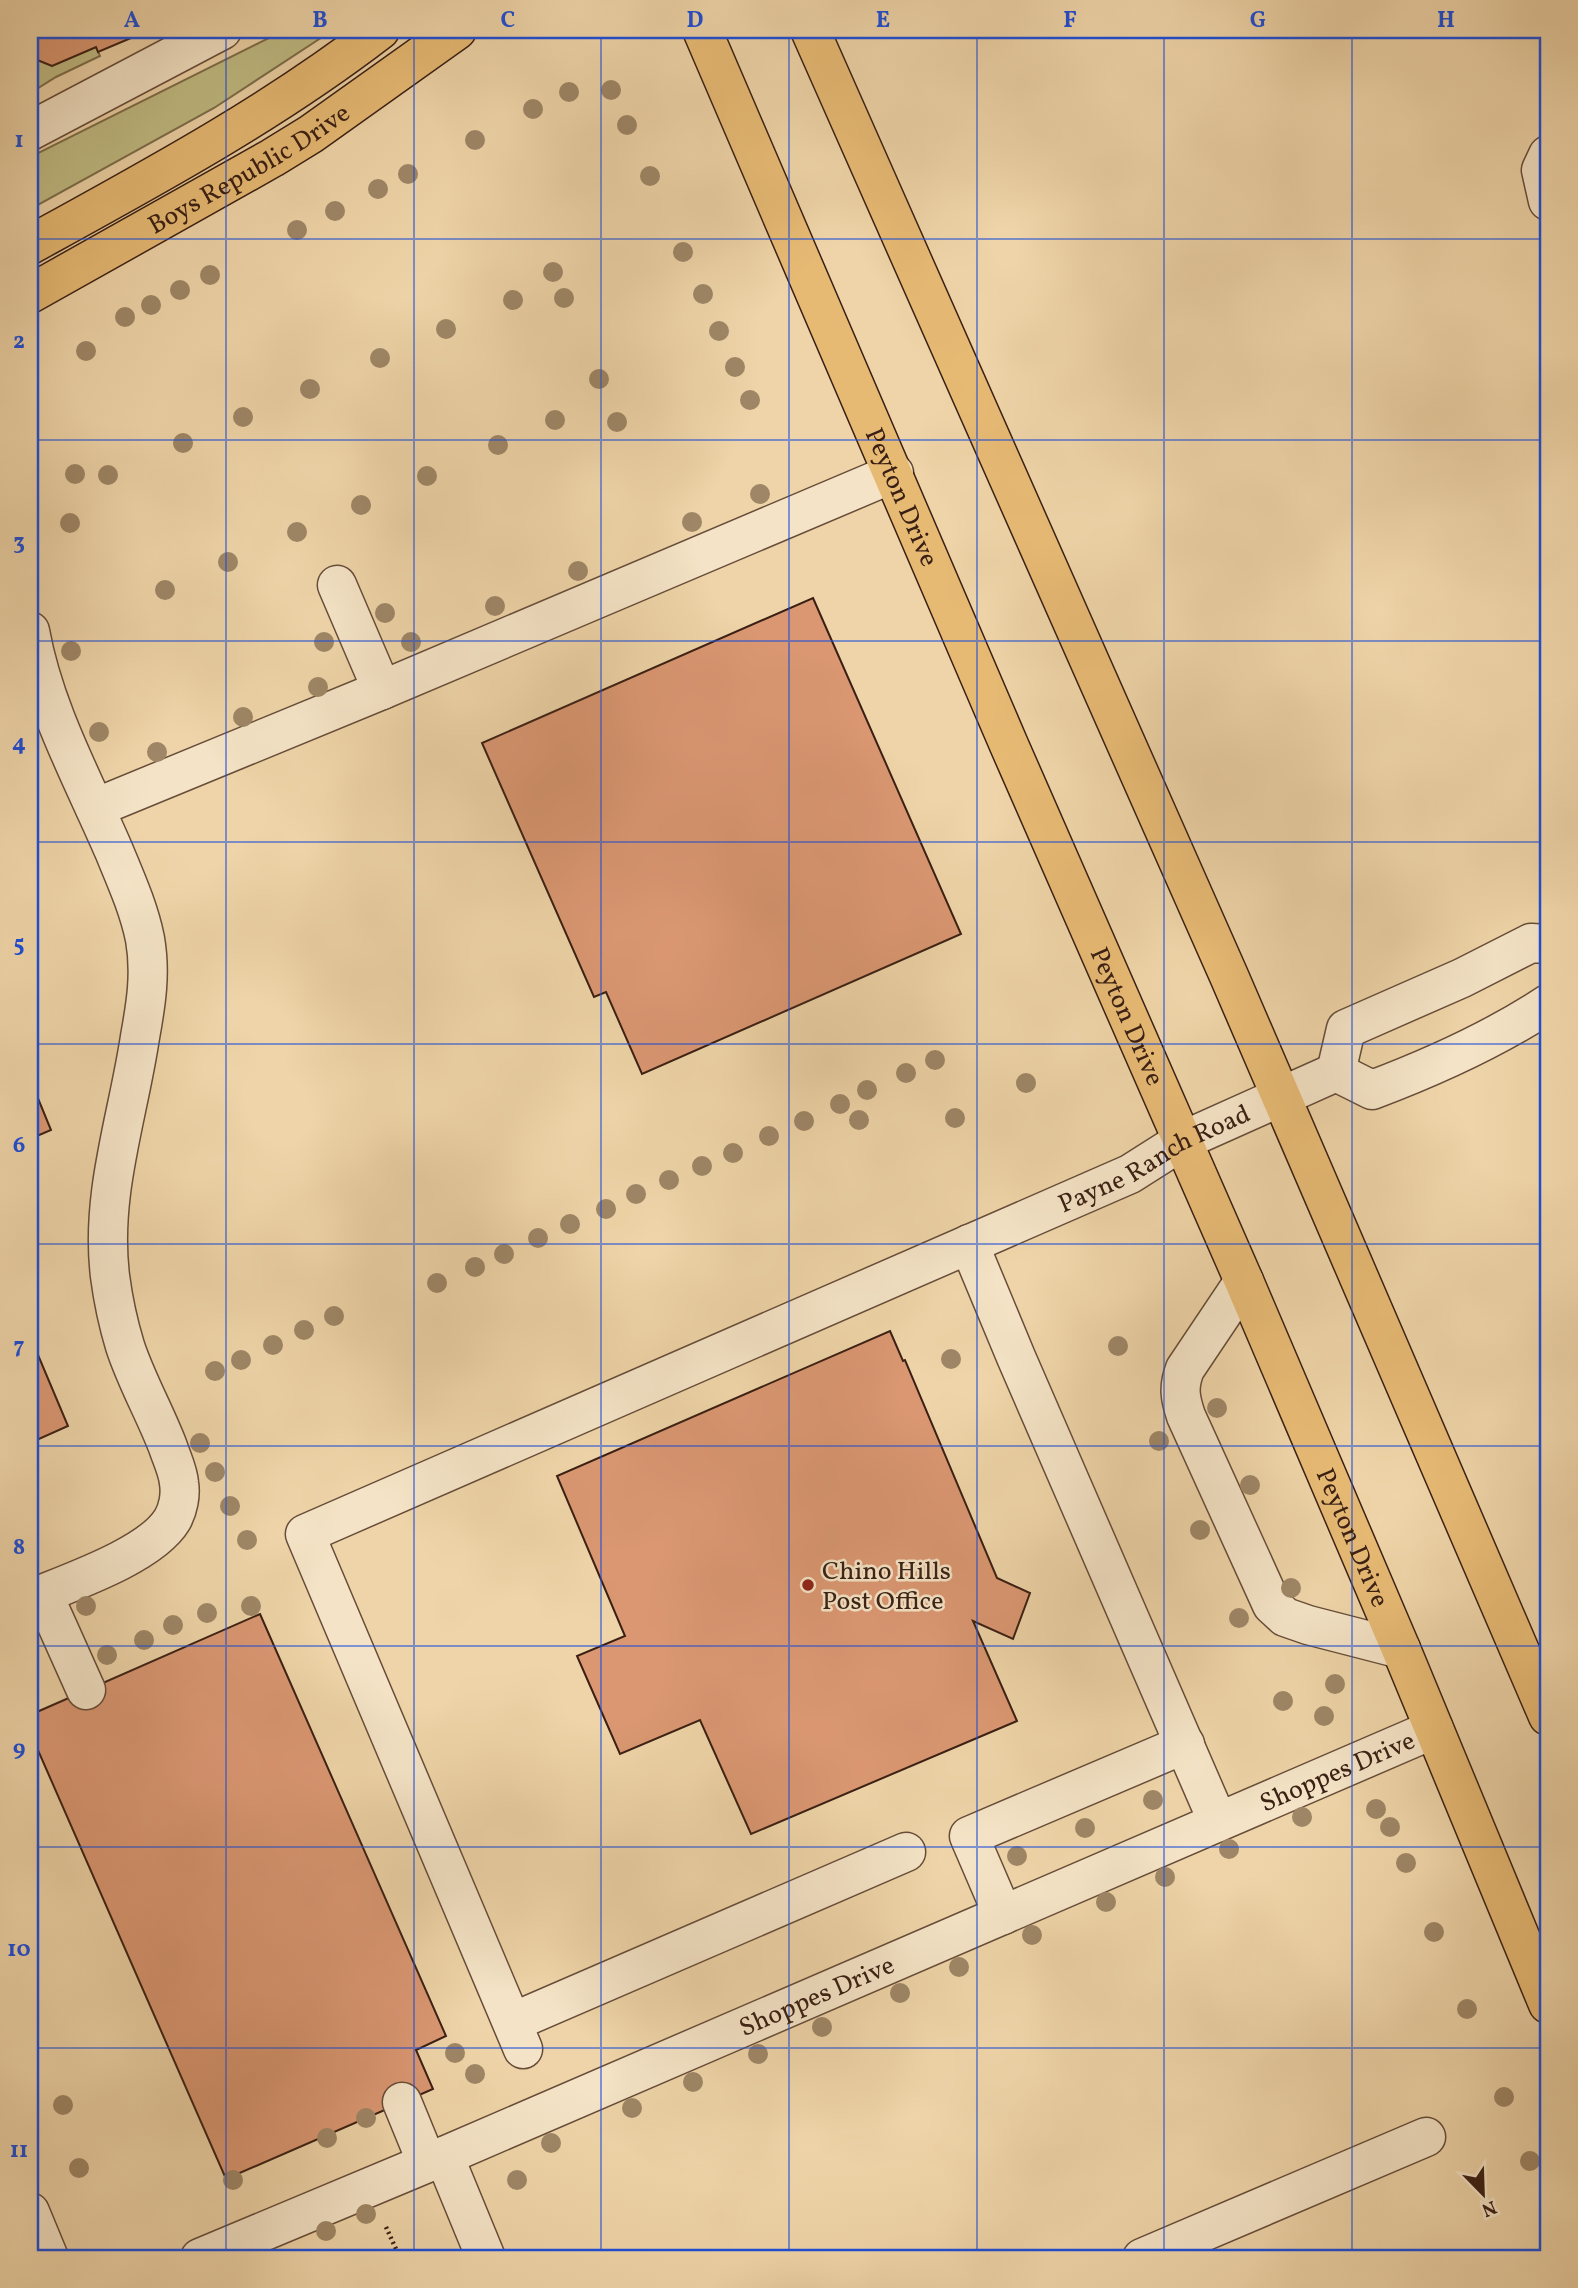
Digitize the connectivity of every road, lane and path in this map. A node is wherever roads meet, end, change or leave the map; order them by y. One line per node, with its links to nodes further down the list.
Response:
1 (222, 30): 6 (street)
2 (380, 30): 9 (main road, Boys Republic Drive)
3 (457, 30): 10 (main road, Boys Republic Drive)
4 (702, 30): 11 (main road, Peyton Drive)
5 (810, 30): 21 (main road)
6 (30, 131)
7 (1548, 155): 8 (street)
8 (1548, 201)
9 (30, 245)
10 (30, 294)
11 (894, 473): 14 (street); 22 (main road, Peyton Drive)
12 (337, 585): 14 (street)
13 (30, 631): 15 (street)
14 (382, 690): 15 (street)
15 (95, 808): 25 (street)
16 (38, 852): 17 (path)
17 (30, 856)
18 (1548, 944): 20 (street)
19 (1548, 1004): 20 (street)
20 (1336, 1072): 21 (street, Payne Ranch Road)
21 (1280, 1098): 22 (street, Payne Ranch Road); 28 (main road)
22 (1182, 1141): 23 (street, Payne Ranch Road); 24 (main road, Peyton Drive)
23 (969, 1244): 30 (street); 32 (street, Payne Ranch Road)
24 (1244, 1281): 26 (main road, Peyton Drive); 26 (street)
25 (37, 1597): 27 (street)
26 (1401, 1649): 29 (main road, Peyton Drive)
27 (86, 1690)
28 (1548, 1716)
29 (1434, 1730): 31 (street, Shoppes Drive); 34 (main road, Peyton Drive)
30 (1185, 1744): 31 (street); 33 (street)
31 (1218, 1822): 33 (street, Shoppes Drive)
32 (906, 1852)
33 (1003, 1915): 37 (street, Shoppes Drive)
34 (1548, 2004)
35 (402, 2102): 37 (street)
36 (1426, 2137): 42 (street)
37 (435, 2160): 40 (street, Shoppes Drive); 41 (street)
38 (30, 2212): 39 (street)
39 (49, 2258)
40 (200, 2258)
41 (486, 2258)
42 (1142, 2258)

